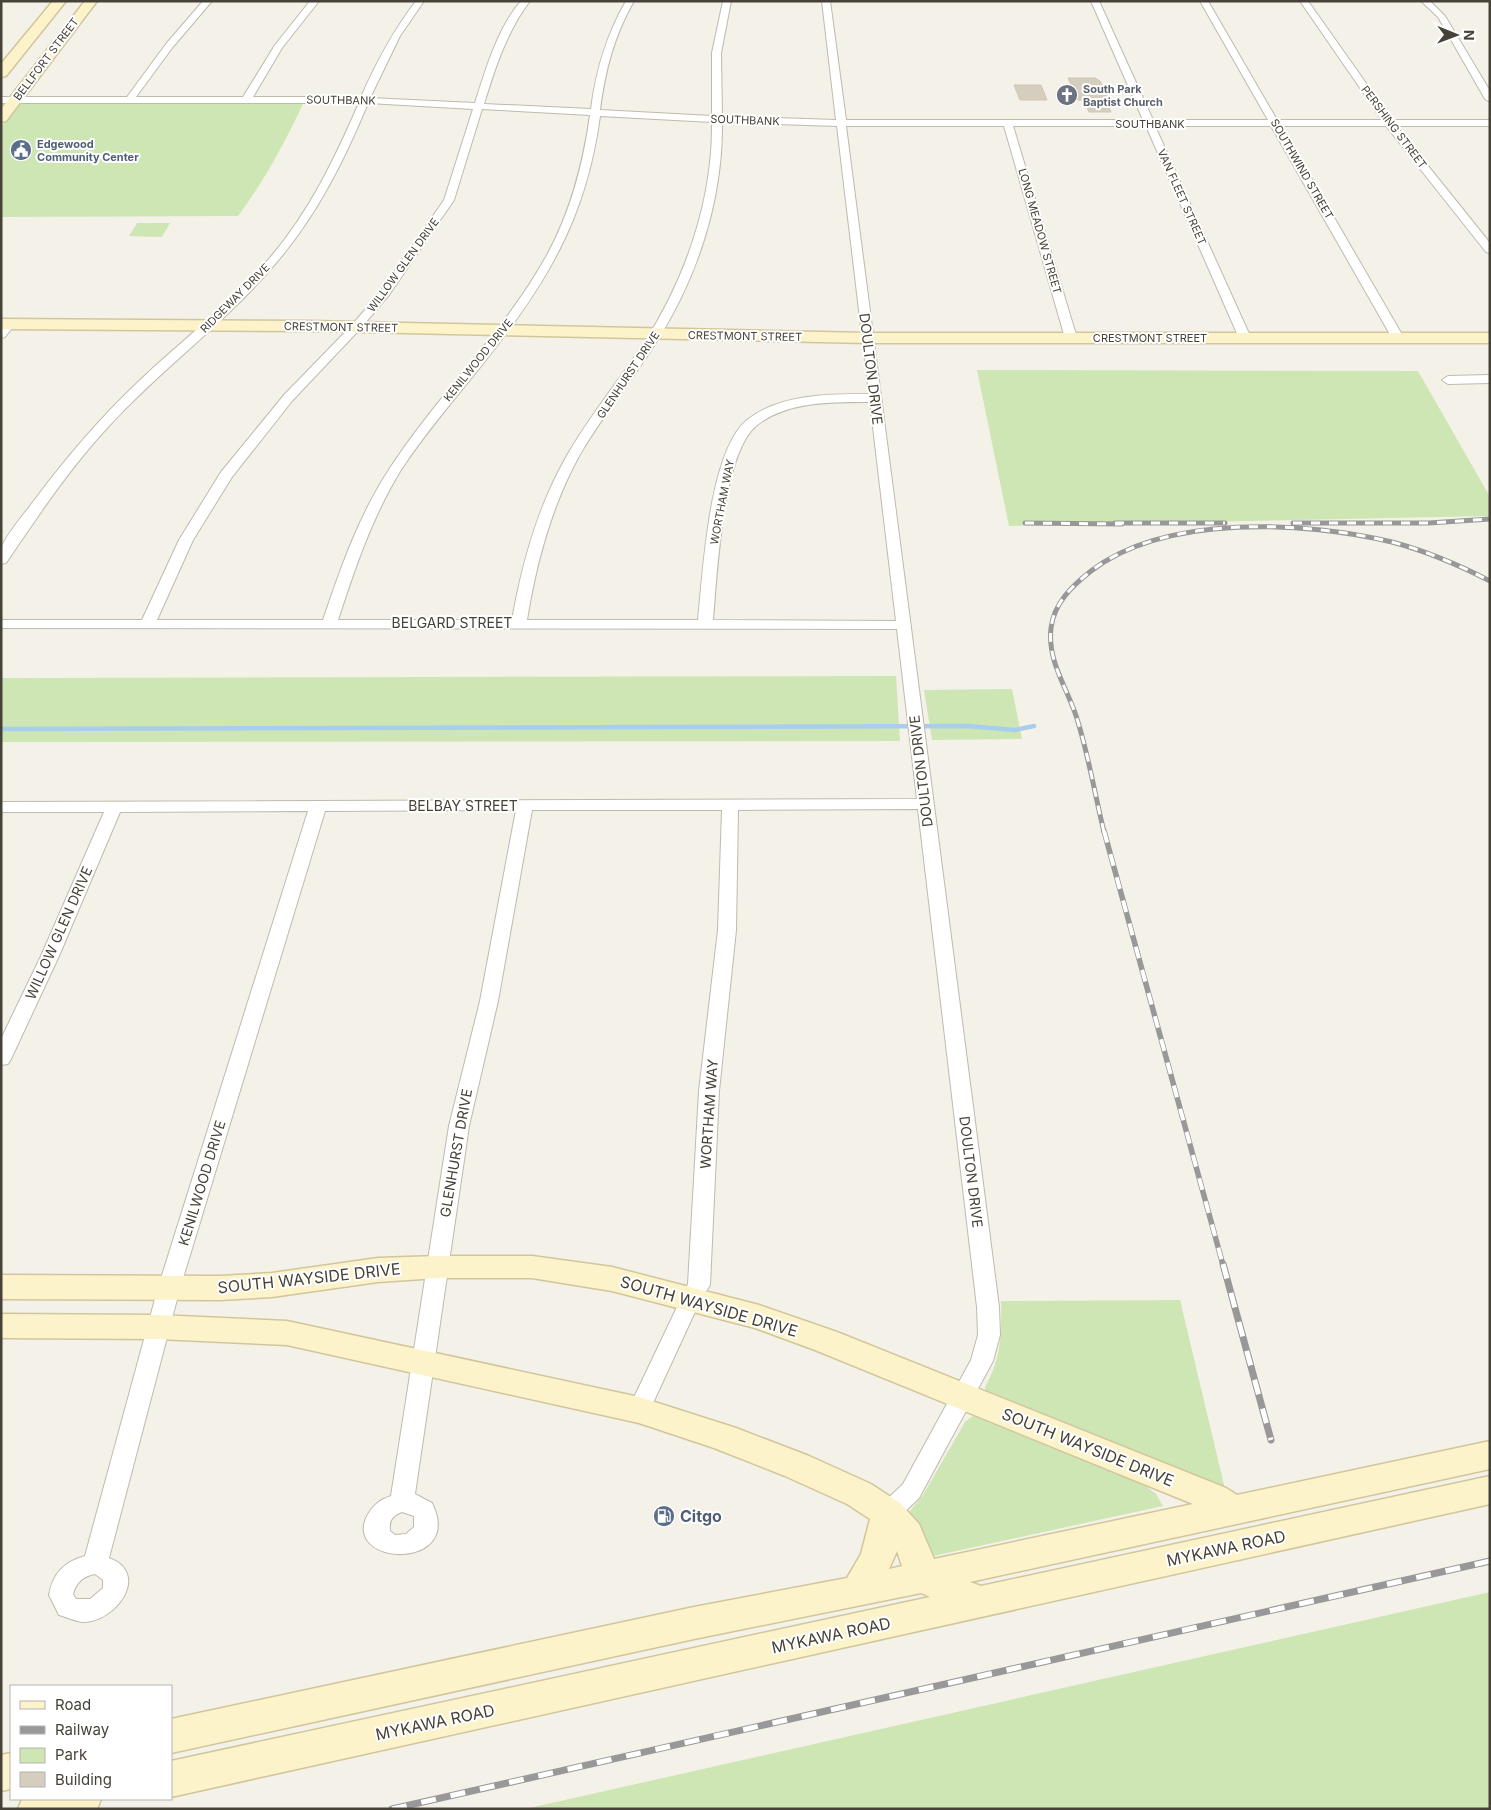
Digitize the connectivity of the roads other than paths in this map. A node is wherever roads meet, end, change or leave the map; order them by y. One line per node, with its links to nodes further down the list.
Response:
1 (60, 1): 14 (street, BELLFORT STREET)
2 (91, 1): 18 (street, BELLFORT STREET)
3 (208, 1): 15 (street)
4 (315, 1): 16 (street)
5 (420, 1): 19 (street, RIDGEWAY DRIVE)
6 (526, 1): 21 (street, WILLOW GLEN DRIVE)
7 (630, 1): 22 (street, KENILWOOD DRIVE)
8 (728, 1): 24 (street, GLENHURST DRIVE)
9 (826, 1): 25 (street, DOULTON DRIVE)
10 (1094, 1): 29 (street, VAN FLEET STREET)
11 (1204, 1): 30 (street, SOUTHWIND STREET)
12 (1304, 1): 26 (street, PERSHING STREET)
13 (1425, 1): 20 (street)
14 (1, 73)
15 (130, 99): 16 (street, SOUTHBANK); 18 (street, SOUTHBANK)
16 (247, 99): 19 (street, SOUTHBANK)
17 (1, 100): 18 (street, SOUTHBANK)
18 (16, 100): 23 (street, BELLFORT STREET)
19 (364, 100): 21 (street, SOUTHBANK); 32 (street, RIDGEWAY DRIVE)
20 (1490, 100)
21 (480, 105): 22 (street, SOUTHBANK); 33 (street, WILLOW GLEN DRIVE)
22 (594, 112): 24 (street, SOUTHBANK); 35 (street, KENILWOOD DRIVE)
23 (1, 118)
24 (717, 119): 25 (street, SOUTHBANK); 36 (street, GLENHURST DRIVE)
25 (841, 123): 28 (street, SOUTHBANK); 37 (street, DOULTON DRIVE)
26 (1389, 123): 27 (street, SOUTHBANK); 30 (street, SOUTHBANK); 31 (street, PERSHING STREET)
27 (1490, 123)
28 (1008, 124): 29 (street, SOUTHBANK); 38 (street, LONG MEADOW STREET)
29 (1148, 124): 30 (street, SOUTHBANK); 39 (street, VAN FLEET STREET)
30 (1275, 124): 40 (street, SOUTHWIND STREET)
31 (1490, 250)
32 (209, 324): 33 (street, CRESTMONT STREET); 34 (street, CRESTMONT STREET); 45 (street, RIDGEWAY DRIVE)
33 (356, 327): 35 (street, CRESTMONT STREET); 48 (street, WILLOW GLEN DRIVE)
34 (4, 328)
35 (505, 330): 36 (street, CRESTMONT STREET); 49 (street, KENILWOOD DRIVE)
36 (656, 335): 37 (street, CRESTMONT STREET); 46 (street, GLENHURST DRIVE)
37 (867, 338): 38 (street, CRESTMONT STREET); 44 (street, DOULTON DRIVE)
38 (1071, 338): 39 (street, CRESTMONT STREET)
39 (1245, 338): 40 (street, CRESTMONT STREET)
40 (1398, 338): 41 (street, CRESTMONT STREET)
41 (1490, 338)
42 (1490, 379): 43 (street)
43 (1448, 380)
44 (875, 398): 50 (street, WORTHAM WAY); 51 (street, DOULTON DRIVE)
45 (1, 560)
46 (519, 623): 49 (street, BELGARD STREET); 50 (street, BELGARD STREET)
47 (1, 624): 48 (street, BELGARD STREET)
48 (148, 624): 49 (street, BELGARD STREET)
49 (329, 624)
50 (705, 625): 51 (street, BELGARD STREET)
51 (902, 625): 53 (street, DOULTON DRIVE)
52 (730, 804): 53 (street, BELBAY STREET); 56 (street, BELBAY STREET); 62 (street, WORTHAM WAY)
53 (925, 804): 66 (street, DOULTON DRIVE)
54 (114, 806): 55 (street, BELBAY STREET); 57 (street, BELBAY STREET); 58 (street, WILLOW GLEN DRIVE)
55 (318, 806): 56 (street, BELBAY STREET); 61 (street, KENILWOOD DRIVE)
56 (525, 806): 59 (street, GLENHURST DRIVE)
57 (1, 808)
58 (1, 1059)
59 (438, 1266): 61 (street, SOUTH WAYSIDE DRIVE); 62 (street, SOUTH WAYSIDE DRIVE); 65 (street, GLENHURST DRIVE)
60 (1, 1287): 61 (street, SOUTH WAYSIDE DRIVE)
61 (169, 1288): 64 (street, KENILWOOD DRIVE)
62 (691, 1297): 66 (street, SOUTH WAYSIDE DRIVE); 67 (street, WORTHAM WAY)
63 (1, 1326): 64 (street)
64 (158, 1327): 65 (street); 75 (street, KENILWOOD DRIVE)
65 (424, 1361): 67 (street); 71 (street, GLENHURST DRIVE)
66 (963, 1397): 69 (street, SOUTH WAYSIDE DRIVE); 73 (street, DOULTON DRIVE)
67 (639, 1410): 73 (street)
68 (1490, 1455): 72 (street)
69 (1159, 1476): 72 (street, SOUTH WAYSIDE DRIVE); 74 (street)
70 (1490, 1490): 76 (street, MYKAWA ROAD)
71 (402, 1502)
72 (1233, 1510): 74 (street)
73 (888, 1513): 77 (street); 78 (street)
74 (1174, 1523): 76 (street); 77 (street)
75 (95, 1564)
76 (1153, 1564): 79 (street, MYKAWA ROAD)
77 (924, 1577): 78 (street); 79 (street)
78 (858, 1591): 80 (street)
79 (982, 1602): 81 (street, MYKAWA ROAD)
80 (172, 1736)
81 (172, 1779)
82 (77, 1800): 83 (street)
83 (36, 1809)

